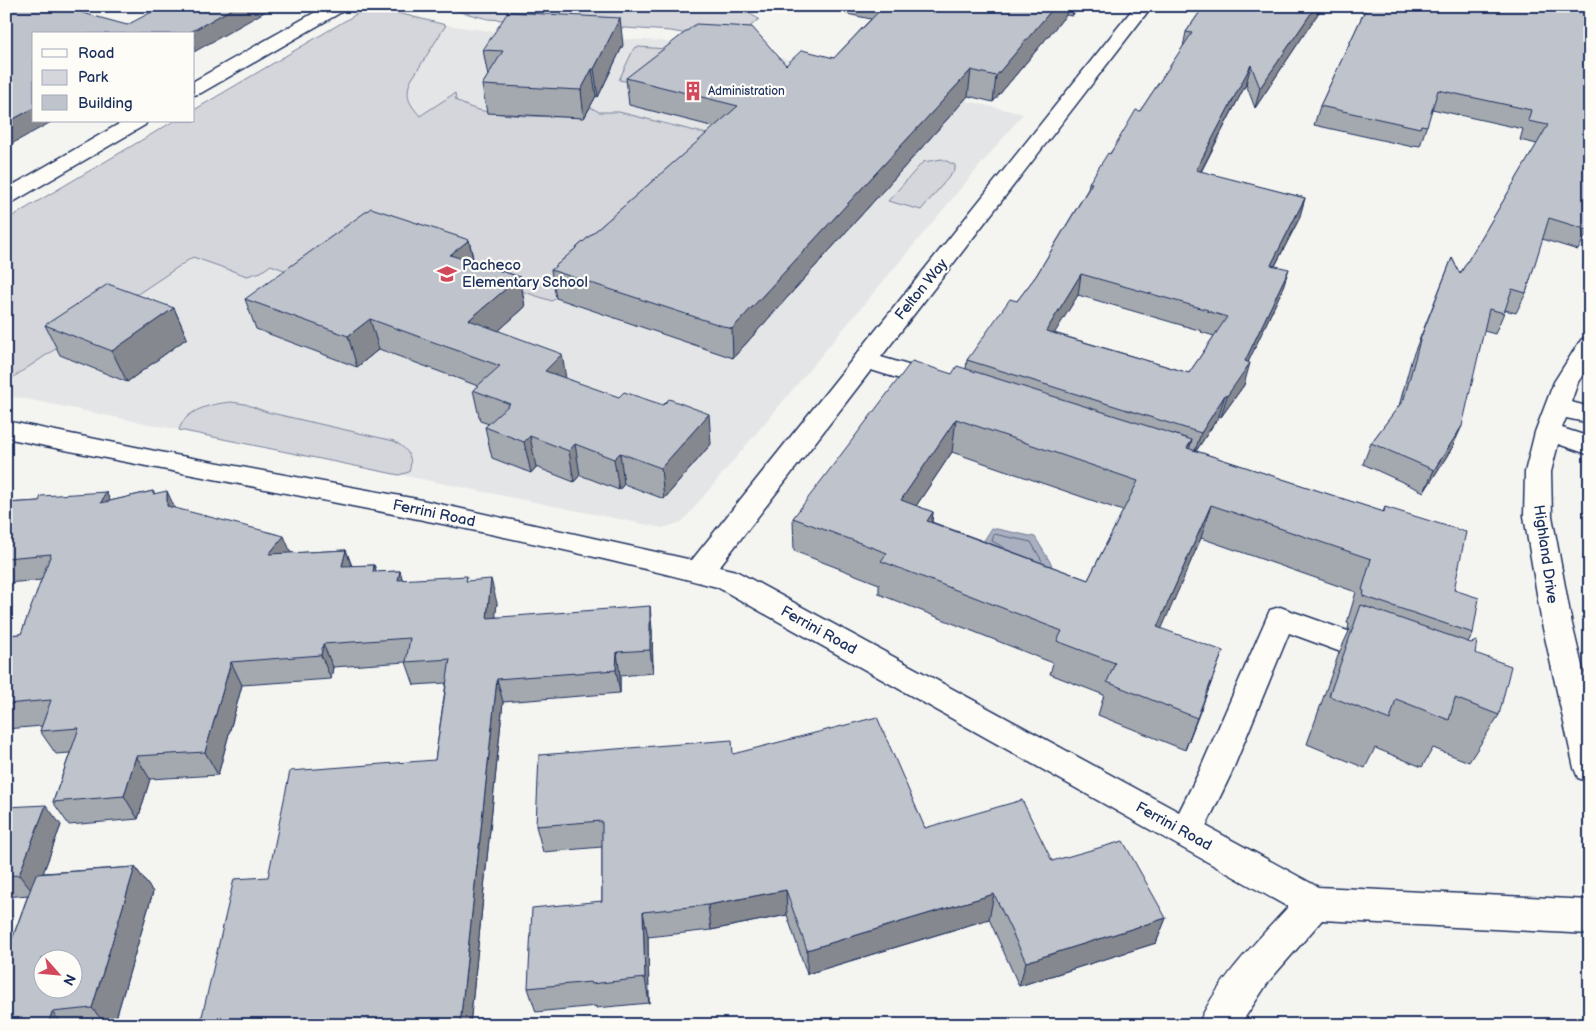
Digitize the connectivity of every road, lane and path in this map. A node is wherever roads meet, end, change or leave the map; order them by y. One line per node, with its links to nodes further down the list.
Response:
1 (339, 6): 3 (street)
2 (1144, 6): 7 (street, Felton Way)
3 (195, 88)
4 (136, 122): 5 (street)
5 (6, 198)
6 (1590, 344): 9 (street, Highland Drive)
7 (865, 360): 8 (street); 14 (street, Felton Way)
8 (960, 390)
9 (1556, 407): 10 (street); 12 (street, Highland Drive)
10 (1590, 415)
11 (6, 429): 14 (street, Ferrini Road)
12 (1548, 432): 13 (street); 15 (street, Highland Drive)
13 (1590, 446)
14 (698, 572): 19 (street, Ferrini Road)
15 (1557, 624): 17 (street, Highland Drive); 18 (street, Highland Drive)
16 (1407, 664): 19 (street)
17 (1590, 682)
18 (1590, 768)
19 (1186, 833): 20 (street, Ferrini Road)
20 (1314, 903): 21 (street, Ferrini Road); 22 (street)
21 (1590, 917)
22 (1217, 1025)

